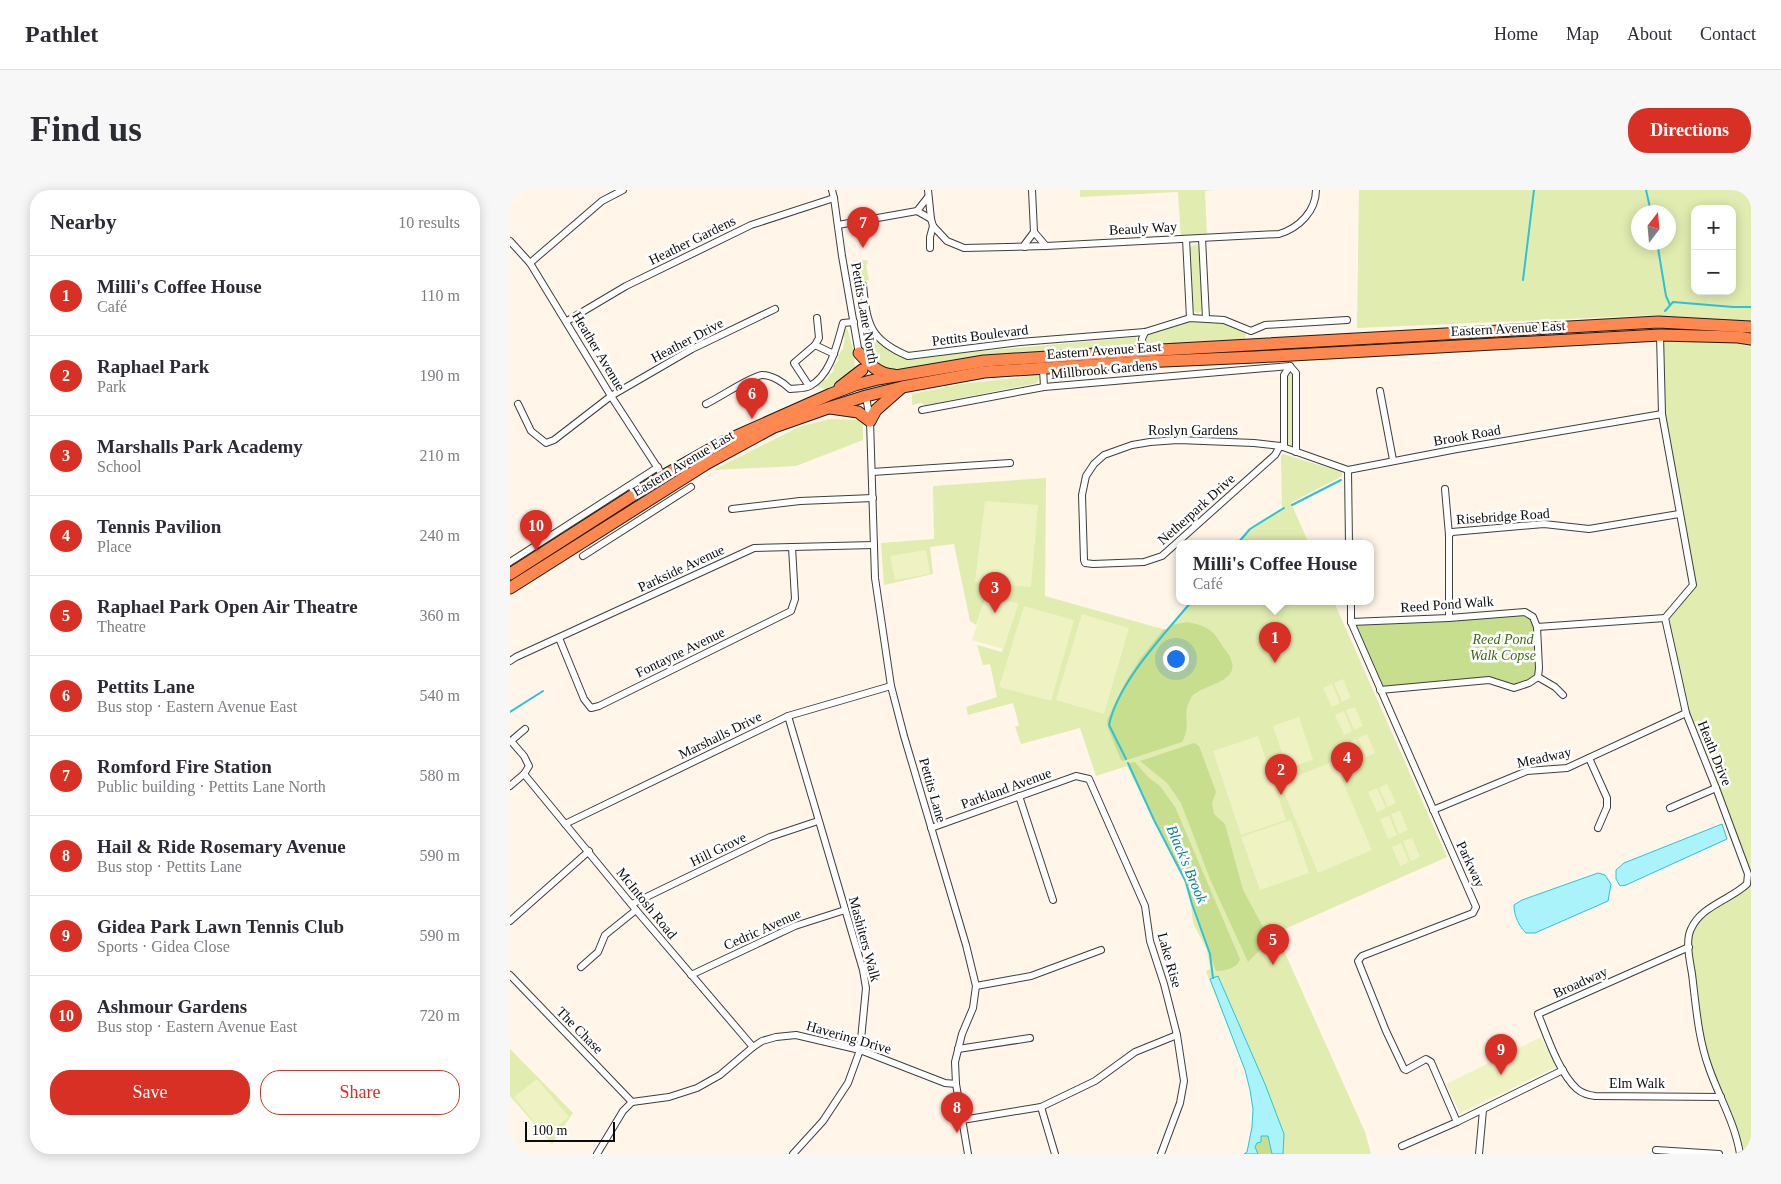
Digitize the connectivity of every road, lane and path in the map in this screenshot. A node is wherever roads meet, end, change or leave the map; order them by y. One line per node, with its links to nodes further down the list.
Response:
1 (623, 190): 18 (street)
2 (832, 190): 6 (street, Pettits Lane North)
3 (1032, 190): 11 (street)
4 (1316, 190): 13 (street, Beauly Way)
5 (928, 194): 7 (street); 8 (street)
6 (834, 198): 9 (street, Pettits Lane North); 27 (street, Heather Gardens)
7 (917, 211): 8 (street); 9 (street)
8 (931, 219): 10 (street)
9 (838, 225): 22 (street, Pettits Lane North)
10 (933, 226): 16 (street, Beauly Way); 17 (street)
11 (1034, 232): 15 (street); 16 (street)
12 (1186, 238): 13 (street, Beauly Way); 15 (street, Beauly Way); 24 (street)
13 (1202, 238): 25 (street)
14 (510, 241): 18 (street, Heather Avenue)
15 (1046, 246): 16 (street, Beauly Way)
16 (1024, 247)
17 (930, 248)
18 (530, 263): 27 (street, Heather Avenue)
19 (863, 285): 20 (street, Pettits Boulevard)
20 (865, 308): 22 (street); 31 (street, Pettits Boulevard)
21 (775, 309): 49 (street, Heather Drive)
22 (852, 311): 28 (street, Pettits Lane North)
23 (817, 318): 35 (street)
24 (1190, 318): 25 (street, Pettits Boulevard); 31 (street, Pettits Boulevard)
25 (1206, 318): 30 (street, Pettits Boulevard)
26 (1347, 320): 30 (street)
27 (567, 321): 49 (street, Heather Avenue)
28 (854, 322): 37 (street, Pettits Lane North); 38 (street)
29 (1751, 327): 34 (highway, Eastern Avenue East)
30 (1251, 331): 34 (street)
31 (1145, 332): 36 (street)
32 (1660, 335): 33 (highway, Eastern Avenue East); 39 (highway, Eastern Avenue East); 55 (street)
33 (1751, 339)
34 (1254, 345): 36 (highway, Eastern Avenue East)
35 (815, 346): 38 (street); 44 (street)
36 (1143, 352): 42 (highway, Eastern Avenue East)
37 (859, 353): 41 (street, Pettits Lane North); 42 (highway)
38 (834, 354): 44 (street)
39 (1290, 361): 40 (highway, Eastern Avenue East); 46 (street, Millbrook Gardens); 57 (street); 58 (street)
40 (1043, 369): 45 (highway, Eastern Avenue East); 46 (street)
41 (862, 370): 43 (street, Pettits Lane North); 48 (highway)
42 (905, 375): 43 (highway, Eastern Avenue East)
43 (866, 382): 48 (highway, Eastern Avenue East); 50 (highway)
44 (810, 386): 52 (street)
45 (902, 387): 50 (highway, Eastern Avenue East); 56 (highway)
46 (1044, 387): 54 (street, Millbrook Gardens)
47 (1380, 391): 59 (street)
48 (831, 394): 63 (highway, Eastern Avenue East)
49 (612, 396): 51 (street, Heather Drive); 63 (street, Heather Avenue)
50 (866, 396): 53 (highway, Eastern Avenue East); 56 (street, Pettits Lane)
51 (518, 404)
52 (706, 404)
53 (828, 408): 56 (highway); 63 (highway, Eastern Avenue East)
54 (922, 410)
55 (1662, 414): 59 (street, Brook Road); 68 (street)
56 (870, 421): 62 (street, Pettits Lane)
57 (1282, 447): 58 (street); 71 (street, Netherpark Drive); 79 (street, Roslyn Gardens)
58 (1296, 452): 61 (street)
59 (1393, 460): 61 (street, Brook Road)
60 (1010, 463): 62 (street)
61 (1348, 470): 72 (street)
62 (872, 472): 66 (street, Pettits Lane)
63 (667, 482): 64 (street); 70 (highway, Eastern Avenue East); 75 (street); 78 (street); 80 (highway, Eastern Avenue East)
64 (691, 487)
65 (1446, 489): 69 (street)
66 (873, 498): 67 (street); 74 (street, Pettits Lane)
67 (732, 509)
68 (1679, 514): 69 (street, Risebridge Road); 84 (street)
69 (1449, 535): 83 (street)
70 (590, 537): 75 (street); 81 (highway, Eastern Avenue East)
71 (1180, 540)
72 (1349, 540)
73 (1176, 543): 79 (street, Netherpark Drive)
74 (874, 545): 76 (street, Parkside Avenue); 90 (street, Pettits Lane)
75 (597, 547): 77 (street)
76 (792, 548): 87 (street, Parkside Avenue); 87 (street, Fontayne Avenue)
77 (583, 556)
78 (510, 562)
79 (1086, 563)
80 (510, 574)
81 (510, 588)
82 (1350, 605): 85 (street, Parkway)
83 (1449, 618): 85 (street, Reed Pond Walk); 86 (street, Reed Pond Walk)
84 (1665, 618): 86 (street); 93 (street, Heath Drive)
85 (1351, 622): 91 (street, Parkway)
86 (1537, 626): 89 (street)
87 (559, 638): 88 (street, Parkside Avenue)
88 (510, 661)
89 (1538, 677): 91 (street); 92 (street)
90 (891, 686): 94 (street, Marshalls Drive); 107 (street, Pettits Lane)
91 (1380, 690): 104 (street, Parkway)
92 (1563, 694)
93 (1686, 713): 97 (street, Meadway); 101 (street, Heath Drive)
94 (788, 716): 105 (street, Mashiters Walk); 106 (street, Marshalls Drive)
95 (524, 729): 96 (street)
96 (511, 740): 98 (street)
97 (1589, 758): 104 (street, Meadway); 108 (street)
98 (524, 774): 100 (street); 106 (street, McIntosh Road)
99 (1090, 779): 102 (street, Parkland Avenue); 120 (street, Lake Rise)
100 (510, 786)
101 (1716, 788): 103 (street); 114 (street, Heath Drive)
102 (1019, 796): 107 (street, Parkland Avenue); 110 (street)
103 (1670, 808)
104 (1433, 810): 132 (street, Parkway)
105 (818, 821): 111 (street, Hill Grove); 112 (street, Mashiters Walk)
106 (565, 824): 109 (street, McIntosh Road)
107 (931, 828): 119 (street, Pettits Lane)
108 (1598, 828)
109 (589, 851): 111 (street, McIntosh Road); 113 (street)
110 (1053, 900)
111 (634, 907): 116 (street, Hill Grove); 118 (street, McIntosh Road)
112 (845, 910): 118 (street, Cedric Avenue); 124 (street, Mashiters Walk)
113 (510, 921)
114 (1688, 947): 125 (street, Broadway); 127 (street, Heath Drive)
115 (1101, 950): 119 (street)
116 (581, 967)
117 (510, 975): 128 (street, The Chase)
118 (691, 975): 122 (street, McIntosh Road)
119 (976, 986): 123 (street, Pettits Lane)
120 (1177, 1035): 129 (street); 139 (street, Lake Rise)
121 (1030, 1038): 123 (street)
122 (753, 1047): 124 (street, Havering Drive); 128 (street, Havering Drive)
123 (958, 1049): 126 (street, Pettits Lane)
124 (860, 1050): 126 (street, Havering Drive); 136 (street, Mashiters Walk)
125 (1563, 1070): 127 (street, Elm Walk); 130 (street)
126 (956, 1084): 131 (street, Pettits Lane)
127 (1721, 1097): 142 (street, Heath Drive)
128 (632, 1102): 135 (street)
129 (1040, 1107): 131 (street); 138 (street)
130 (1483, 1110): 132 (street); 140 (street)
131 (962, 1120): 137 (street, Pettits Lane)
132 (1457, 1122): 133 (street)
133 (1402, 1146)
134 (1656, 1150): 141 (street)
135 (597, 1154)
136 (793, 1154)
137 (968, 1154)
138 (1055, 1154)
139 (1161, 1154)
140 (1479, 1154)
141 (1719, 1154)
142 (1740, 1154)

